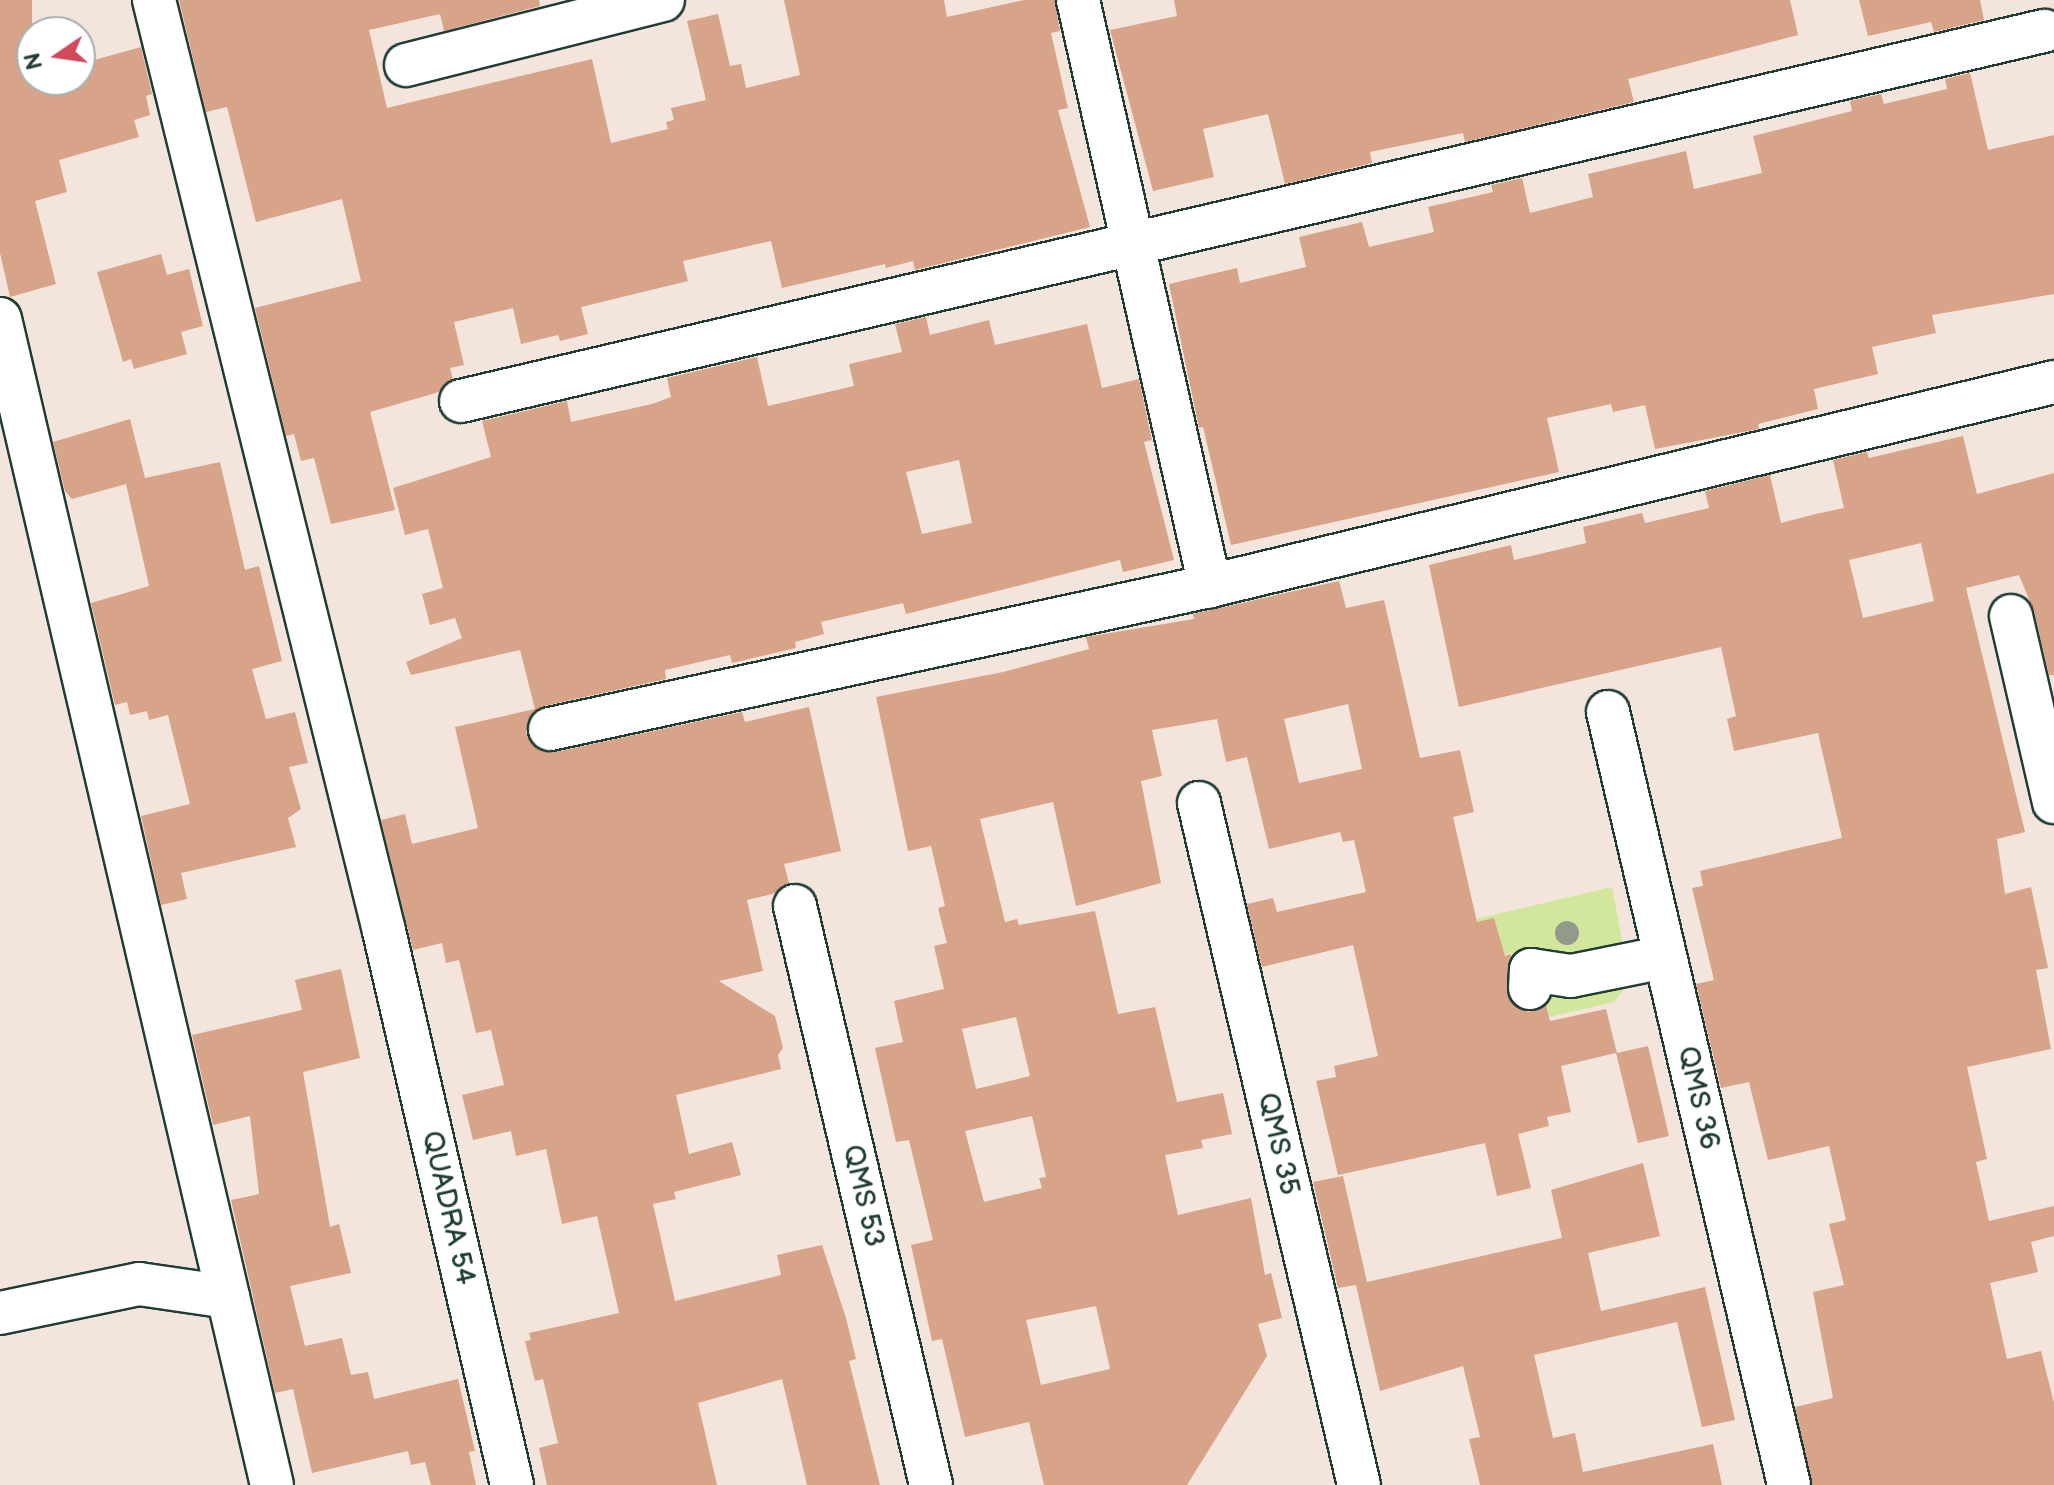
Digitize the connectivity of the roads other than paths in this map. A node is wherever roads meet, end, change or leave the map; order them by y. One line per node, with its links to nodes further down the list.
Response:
1 (154, 0): 22 (street, QUADRA 54)
2 (663, 0): 5 (street)
3 (1078, 0): 6 (street)
4 (2044, 31): 6 (street)
5 (406, 65)
6 (1133, 245): 9 (street); 10 (street)
7 (0, 319): 19 (street)
8 (2054, 382): 10 (street)
9 (461, 401)
10 (1210, 586): 13 (street)
11 (2011, 616): 14 (street)
12 (1608, 712): 17 (street, QMS 36)
13 (550, 729)
14 (2054, 802)
15 (1199, 803): 24 (street, QMS 35)
16 (795, 906): 23 (street, QMS 53)
17 (1647, 961): 18 (street); 25 (street, QMS 36)
18 (1530, 988)
19 (228, 1297): 20 (street); 21 (street)
20 (0, 1313)
21 (272, 1485)
22 (512, 1485)
23 (931, 1485)
24 (1359, 1485)
25 (1789, 1485)

